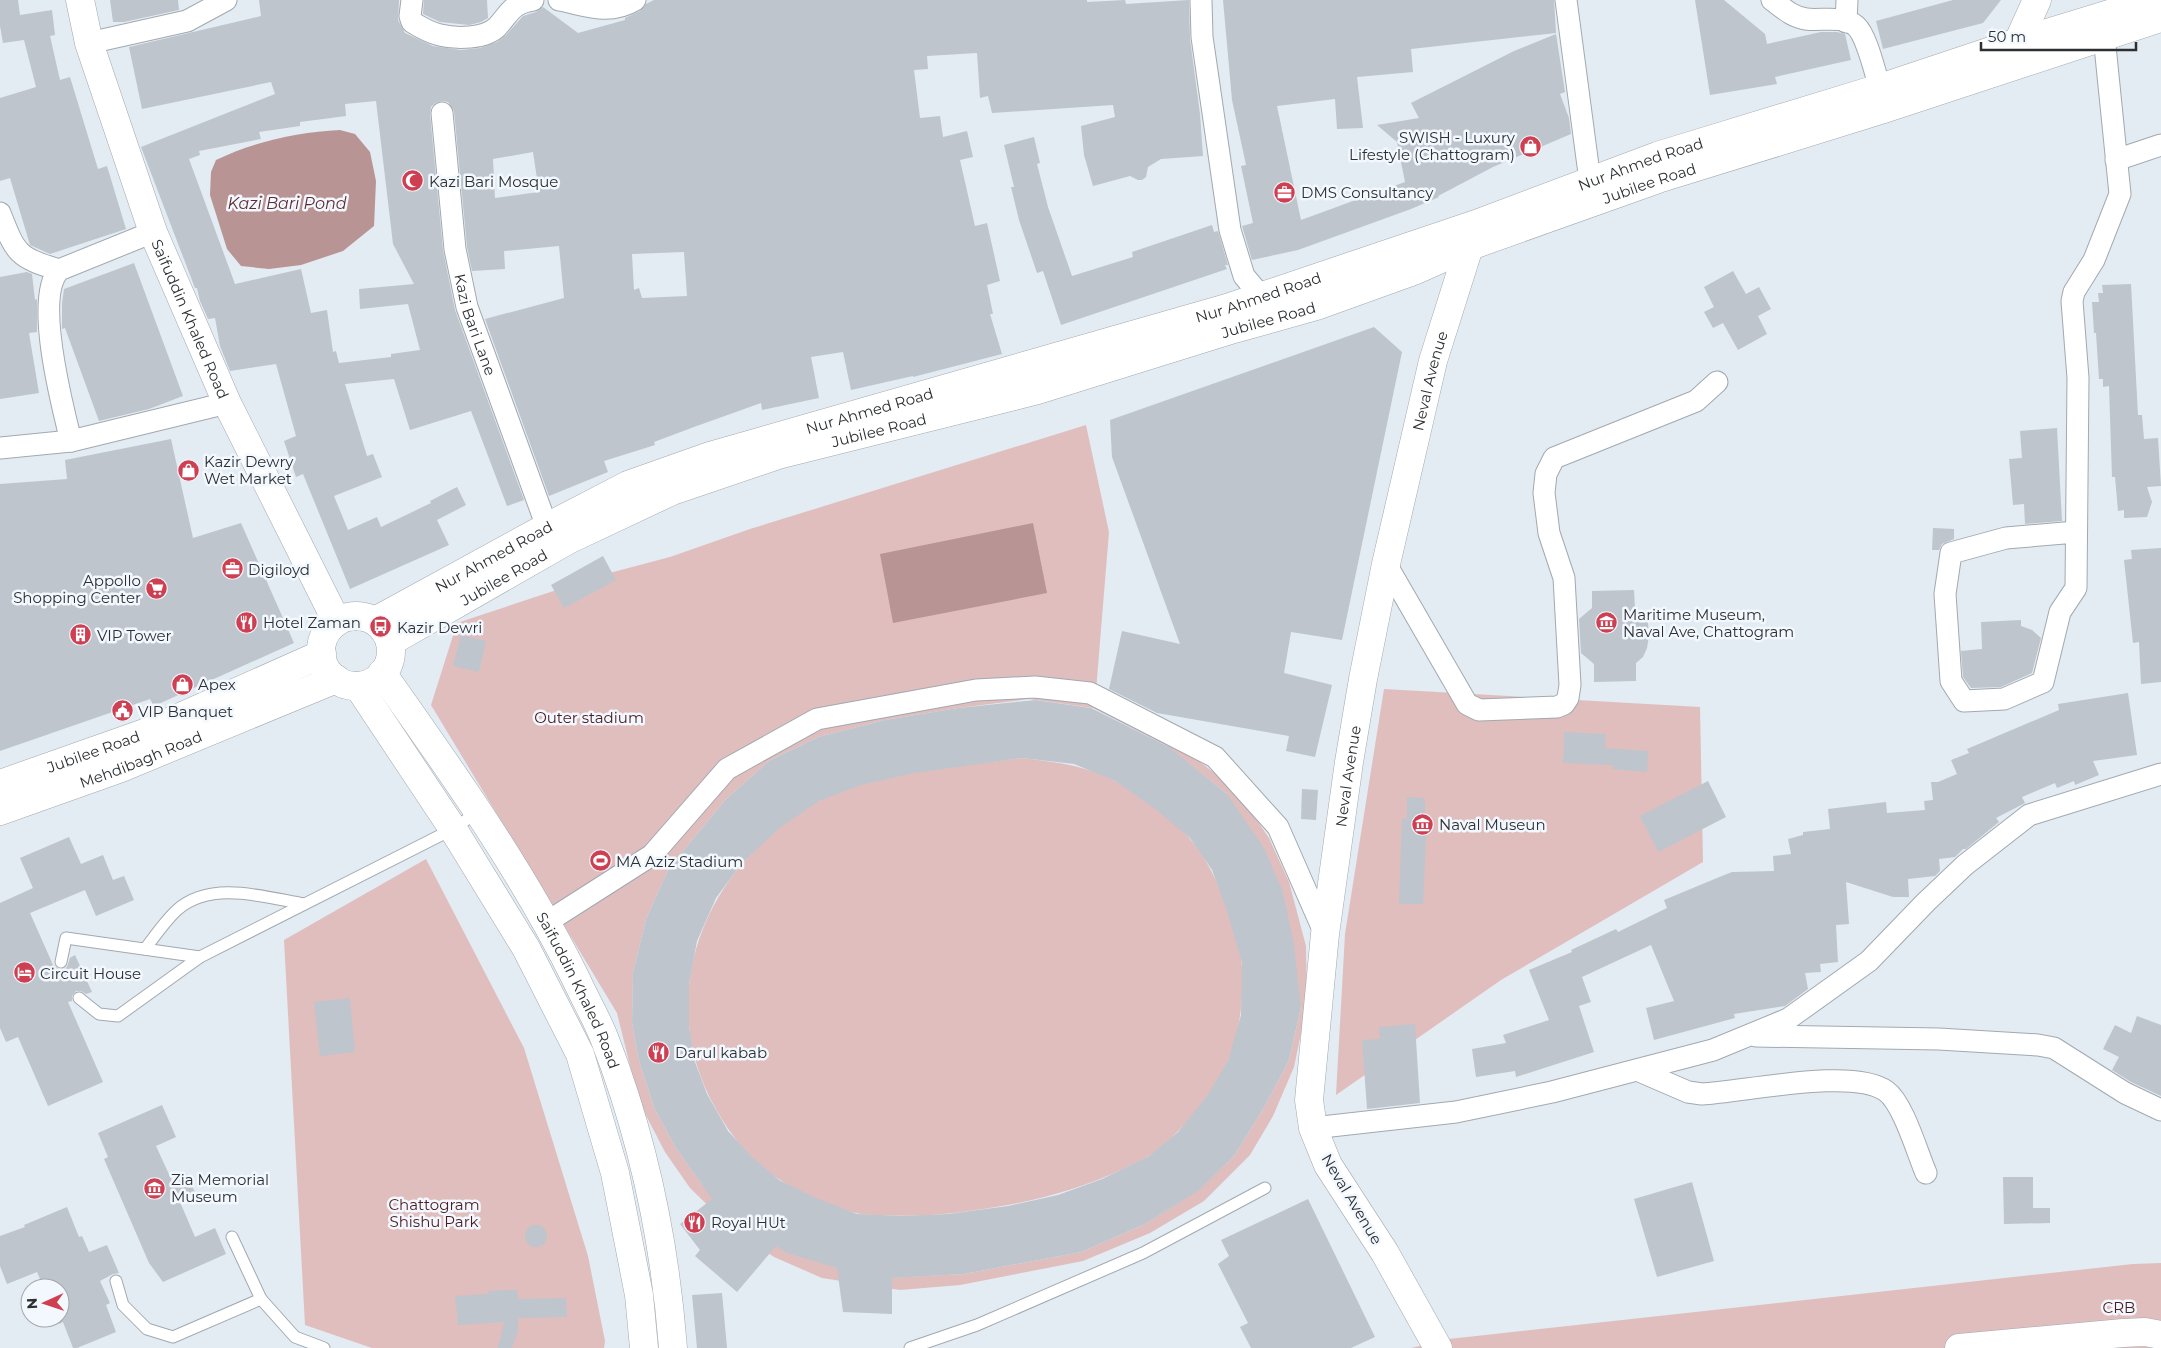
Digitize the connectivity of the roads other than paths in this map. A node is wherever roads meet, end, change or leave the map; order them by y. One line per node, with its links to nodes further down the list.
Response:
1 (80, 0): 16 (main road, Saifuddin Khaled Road)
2 (226, 0): 16 (street)
3 (412, 0): 4 (street)
4 (533, 0)
5 (559, 0): 6 (street)
6 (635, 0)
7 (1201, 0): 27 (street)
8 (1566, 0): 22 (street)
9 (1772, 0): 14 (street)
10 (1847, 0): 14 (street)
11 (2037, 0): 17 (main road)
12 (2155, 0): 17 (main road, Nur Ahmed Road)
13 (2161, 18): 15 (main road, Jubilee Road)
14 (1846, 22): 18 (street)
15 (2104, 36): 17 (main road, Jubilee Road); 21 (street)
16 (89, 43): 24 (main road, Saifuddin Khaled Road)
17 (2022, 52): 18 (main road, Nur Ahmed Road); 25 (main road, Jubilee Road)
18 (1880, 88): 22 (main road, Nur Ahmed Road)
19 (442, 114): 32 (street, Kazi Bari Lane)
20 (2161, 145): 21 (street)
21 (2116, 160): 33 (street)
22 (1590, 181): 25 (main road, Nur Ahmed Road)
23 (0, 213): 26 (street)
24 (153, 232): 26 (street); 29 (main road, Saifuddin Khaled Road)
25 (1473, 235): 27 (main road, Nur Ahmed Road); 34 (main road, Neval Avenue); 36 (main road, Jubilee Road)
26 (59, 270): 30 (street)
27 (1260, 295): 32 (main road, Nur Ahmed Road)
28 (1717, 382): 34 (street)
29 (226, 403): 30 (street); 35 (main road, Saifuddin Khaled Road)
30 (71, 441): 31 (street)
31 (0, 448)
32 (547, 527): 36 (main road, Nur Ahmed Road)
33 (2076, 532): 33 (street)
34 (1386, 564): 47 (main road, Neval Avenue)
35 (337, 622): 36 (main road); 37 (main road)
36 (382, 632): 38 (main road)
37 (322, 654): 39 (main road); 41 (main road, Jubilee Road)
38 (382, 673): 39 (main road); 43 (main road, Saifuddin Khaled Road)
39 (347, 682): 42 (main road, Mehdibagh Road); 44 (main road, Saifuddin Khaled Road)
40 (2161, 774): 52 (street)
41 (0, 784)
42 (0, 811)
43 (479, 811): 44 (lane); 46 (main road, Saifuddin Khaled Road)
44 (453, 829): 45 (lane); 64 (main road, Saifuddin Khaled Road)
45 (304, 904): 48 (lane); 49 (lane)
46 (547, 922): 47 (street); 65 (main road, Saifuddin Khaled Road)
47 (1326, 934): 55 (main road, Neval Avenue)
48 (145, 949): 49 (lane); 50 (lane)
49 (200, 957): 51 (lane)
50 (61, 962)
51 (79, 998)
52 (1746, 1036): 53 (street); 54 (street)
53 (1637, 1070): 55 (street); 56 (street)
54 (2161, 1110)
55 (1313, 1128): 61 (main road, Neval Avenue)
56 (1926, 1173)
57 (1266, 1188): 66 (lane)
58 (232, 1237): 60 (lane)
59 (116, 1281): 60 (lane)
60 (261, 1299): 63 (lane)
61 (1418, 1313): 67 (main road); 68 (main road, Neval Avenue)
62 (2161, 1335): 69 (main road)
63 (324, 1348)
64 (644, 1348)
65 (673, 1348)
66 (910, 1348)
67 (1415, 1348)
68 (1438, 1348)
69 (1959, 1348)

